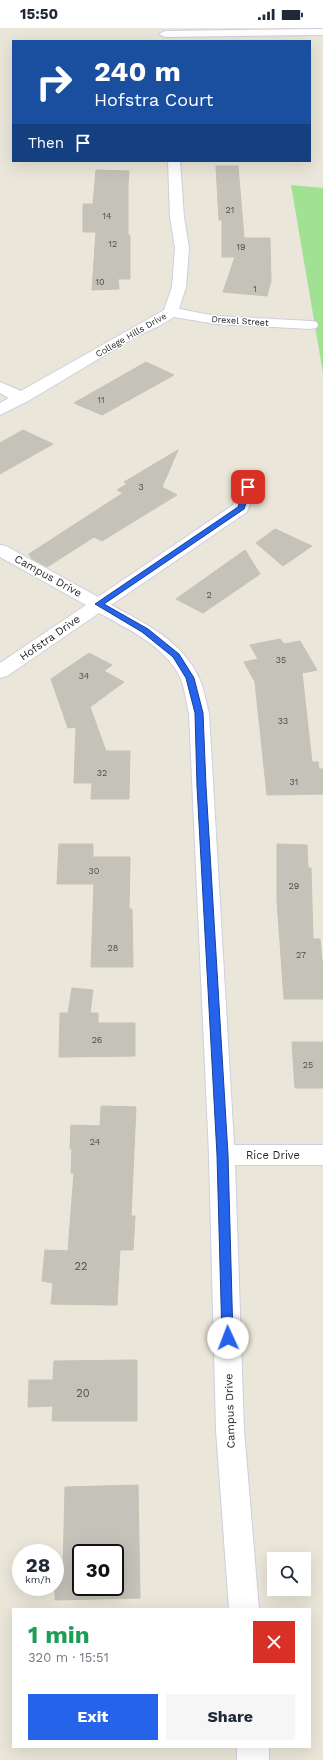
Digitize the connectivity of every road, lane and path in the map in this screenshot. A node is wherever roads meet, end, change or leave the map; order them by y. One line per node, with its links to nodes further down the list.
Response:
1 (323, 32): 2 (street)
2 (165, 34)
3 (174, 162): 4 (street, College Hills Drive)
4 (170, 312): 5 (street, Drexel Street); 7 (street, College Hills Drive)
5 (311, 325)
6 (0, 386): 7 (street)
7 (22, 398): 8 (street, College Hills Drive)
8 (0, 410)
9 (252, 476): 11 (street, Hofstra Drive)
10 (0, 550): 11 (street, Campus Drive)
11 (99, 604): 12 (street, Hofstra Drive); 13 (street, Campus Drive)
12 (0, 672)
13 (222, 1155): 14 (street, Rice Drive); 15 (street, Campus Drive)
14 (323, 1155)
15 (244, 1608)
16 (252, 1748): 17 (street)
17 (253, 1760)

